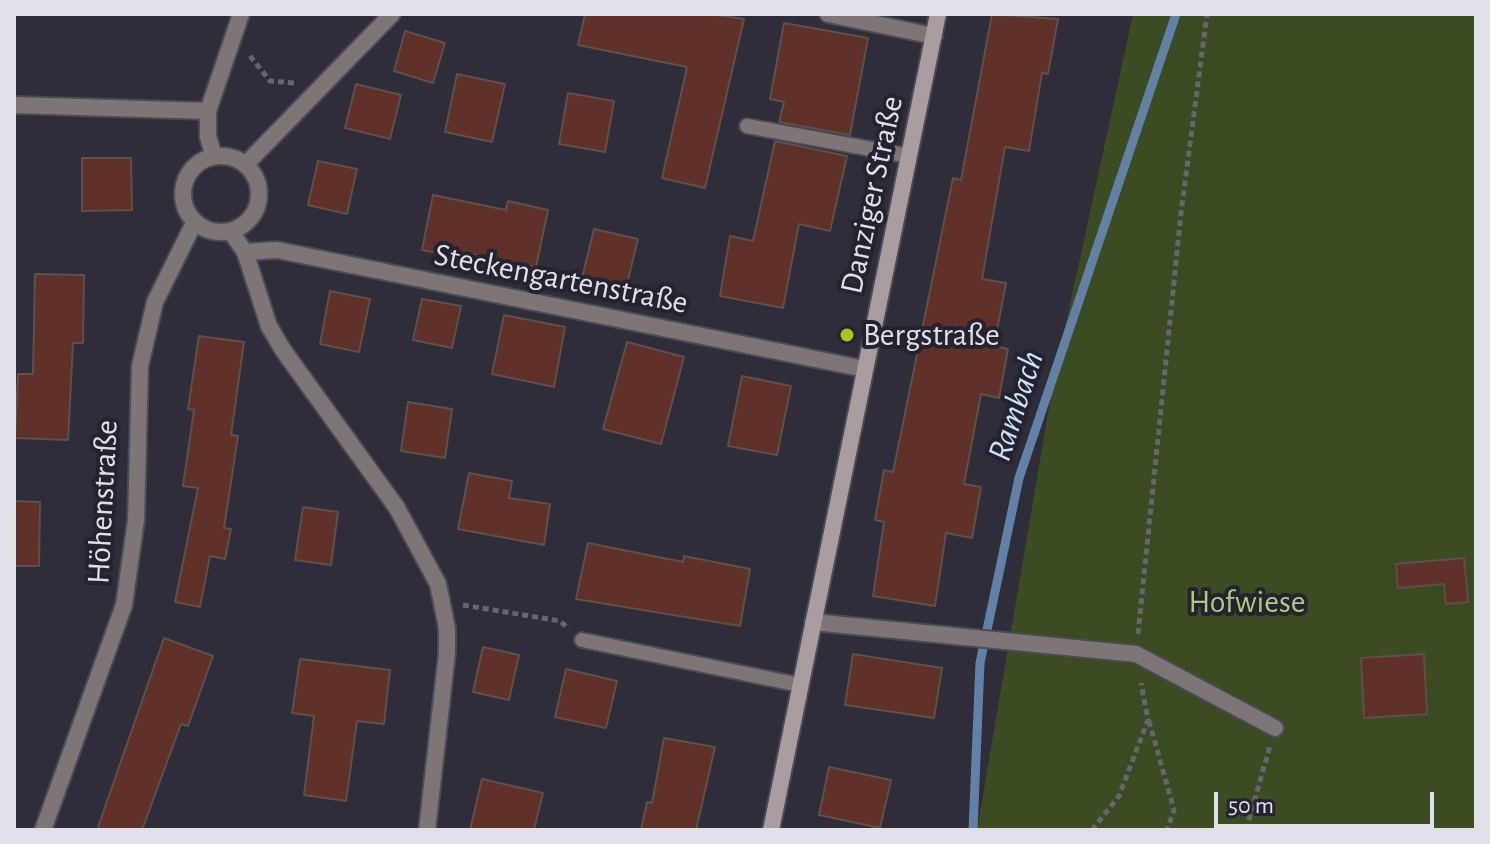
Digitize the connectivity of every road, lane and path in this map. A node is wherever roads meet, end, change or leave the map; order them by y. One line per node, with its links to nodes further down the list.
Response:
1 (241, 14): 6 (street)
2 (392, 14): 8 (street)
3 (828, 14): 7 (street)
4 (938, 14): 7 (main road, Danziger Straße)
5 (1207, 14): 22 (path)
6 (235, 31): 8 (path); 10 (street)
7 (934, 36): 13 (main road, Danziger Straße)
8 (326, 79): 14 (street)
9 (14, 105): 10 (street)
10 (208, 111): 12 (street)
11 (747, 126): 13 (lane)
12 (214, 156): 14 (street); 15 (street)
13 (909, 156): 18 (main road, Danziger Straße)
14 (246, 164): 16 (street)
15 (194, 223): 16 (street); 26 (street, Höhenstraße)
16 (231, 232): 17 (street)
17 (245, 252): 18 (street, Steckengartenstraße); 19 (street)
18 (865, 369): 20 (main road, Danziger Straße)
19 (443, 602): 21 (path); 27 (street)
20 (813, 622): 22 (street); 23 (main road, Danziger Straße)
21 (582, 640): 23 (lane)
22 (1136, 654): 24 (path); 25 (street)
23 (800, 685): 28 (main road, Danziger Straße)
24 (1148, 720): 29 (path); 30 (path)
25 (1275, 728): 31 (path)
26 (43, 830)
27 (427, 830)
28 (771, 830)
29 (1092, 830)
30 (1167, 830)
31 (1246, 830)

